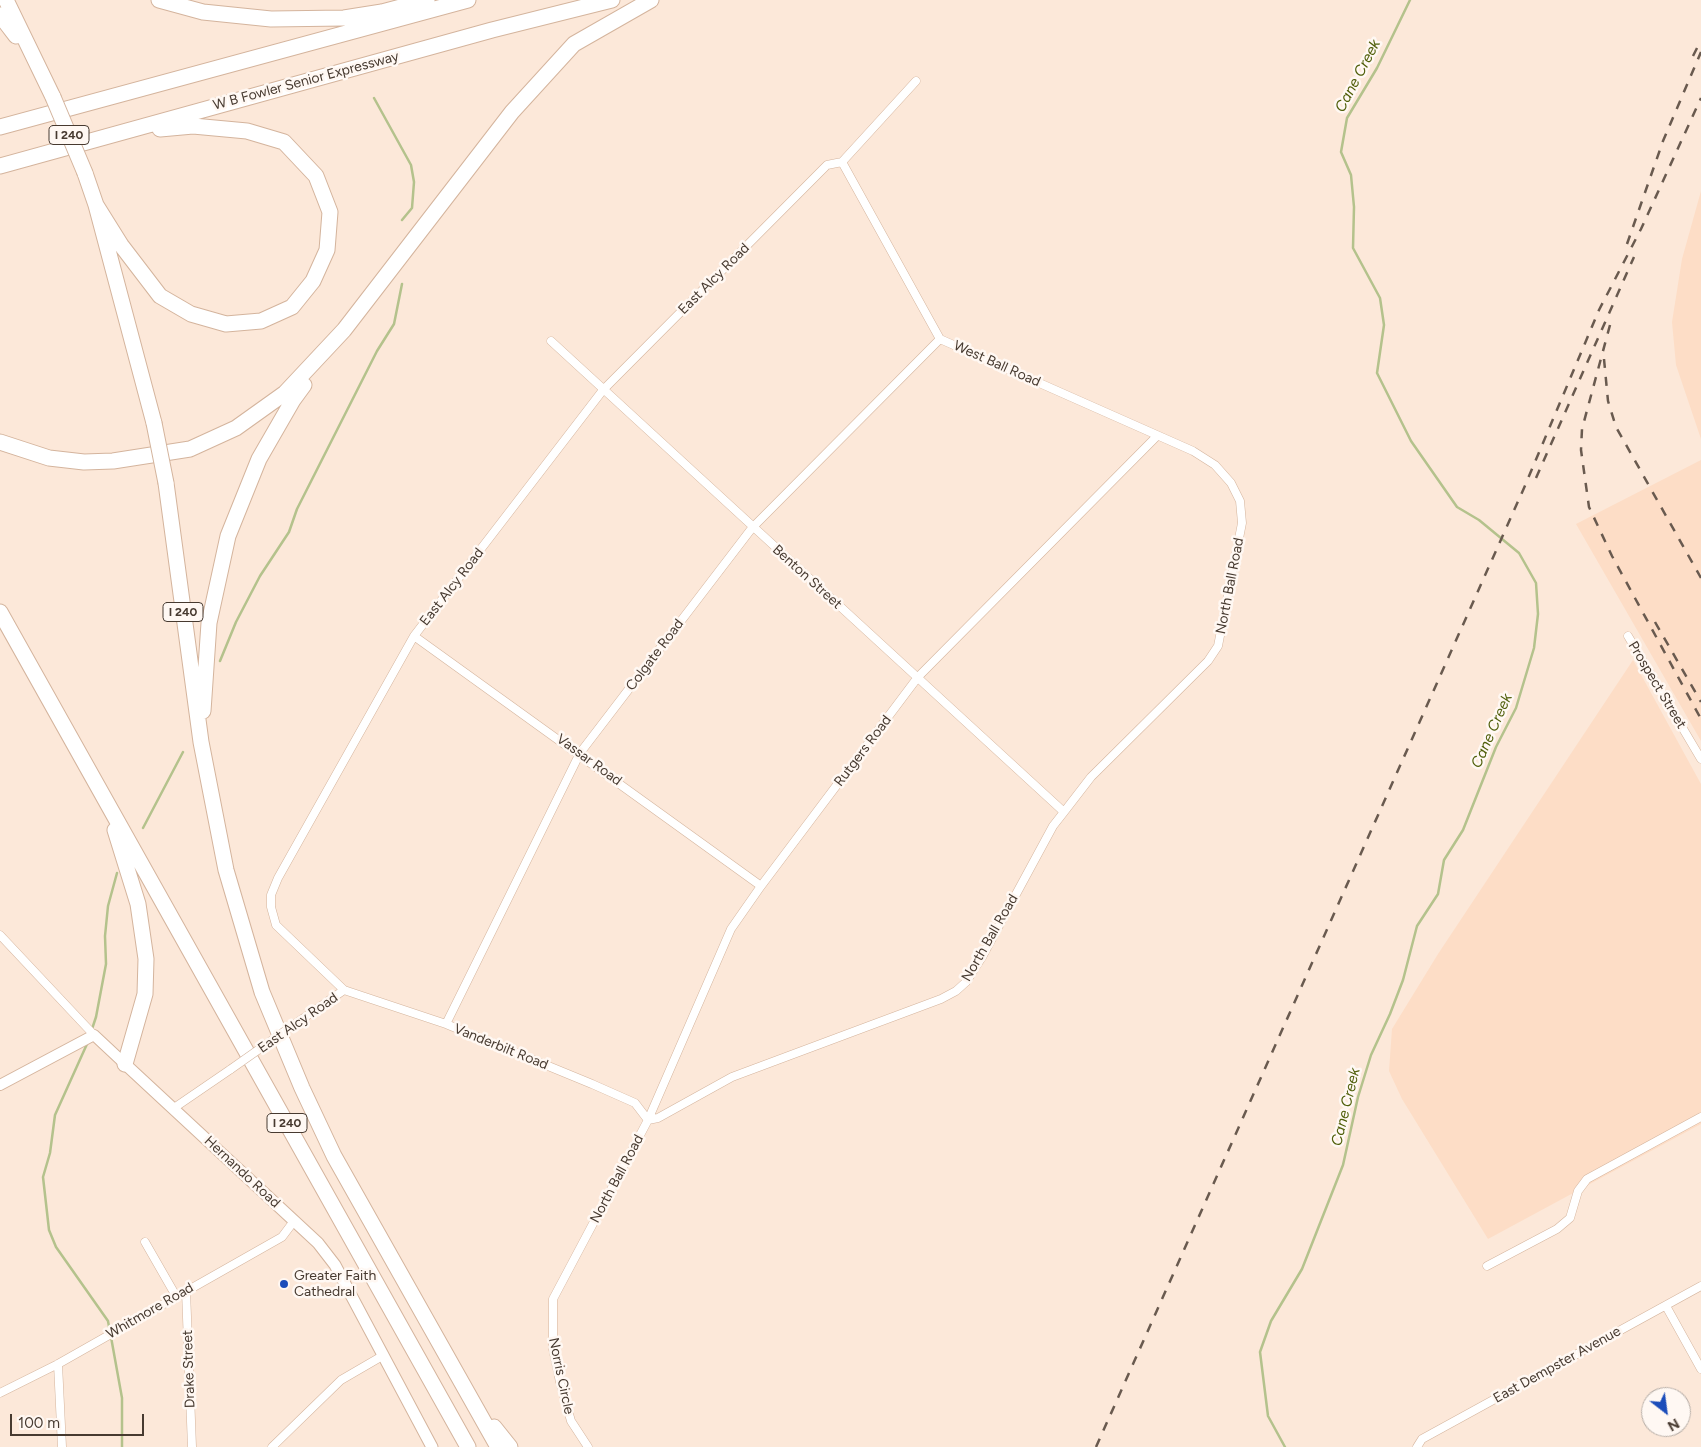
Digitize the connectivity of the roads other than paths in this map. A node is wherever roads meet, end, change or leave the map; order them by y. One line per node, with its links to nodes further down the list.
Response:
1 (6, 0): 8 (highway)
2 (160, 0): 3 (highway)
3 (427, 0)
4 (468, 0): 10 (highway)
5 (612, 0): 11 (highway, W B Fowler Senior Expressway)
6 (651, 0): 15 (highway)
7 (0, 15): 8 (highway)
8 (38, 65): 14 (highway, I 240, bridge)
9 (916, 80): 12 (street, East Alcy Road)
10 (0, 127)
11 (119, 133): 13 (highway, W B Fowler Senior Expressway); 14 (highway)
12 (842, 162): 16 (street, West Ball Road); 18 (street, East Alcy Road)
13 (0, 166)
14 (96, 205): 27 (highway, I 240, bridge)
15 (344, 330): 20 (highway); 27 (highway)
16 (940, 339): 19 (street, West Ball Road); 22 (street, Colgate Road)
17 (551, 342): 18 (street, Benton Street)
18 (603, 390): 22 (street, Benton Street); 24 (street, East Alcy Road)
19 (1157, 436): 21 (street, West Ball Road); 26 (street, Rutgers Road)
20 (0, 442)
21 (1231, 483): 31 (street, North Ball Road)
22 (752, 528): 26 (street, Benton Street); 28 (street, Colgate Road)
23 (0, 612): 30 (highway, I 240)
24 (414, 636): 28 (street, Vassar Road); 34 (street, East Alcy Road)
25 (1628, 636): 29 (street, Prospect Street)
26 (918, 677): 31 (street, Benton Street); 32 (street, Rutgers Road)
27 (201, 742): 54 (highway, I 240)
28 (580, 753): 32 (street, Vassar Road); 35 (street, Colgate Road)
29 (1701, 759)
30 (105, 800): 37 (highway); 59 (highway, I 240)
31 (1064, 812): 41 (street, North Ball Road)
32 (761, 886): 41 (street, Rutgers Road)
33 (0, 935): 36 (street, Hernando Road)
34 (344, 990): 35 (street, Vanderbilt Road); 39 (street, East Alcy Road, bridge)
35 (446, 1024): 41 (street, Vanderbilt Road)
36 (94, 1035): 37 (street, Hernando Road); 38 (street)
37 (125, 1064): 39 (main road, Hernando Road)
38 (0, 1085)
39 (174, 1108): 42 (main road, Hernando Road)
40 (1701, 1116): 44 (street)
41 (648, 1120): 48 (street, North Ball Road)
42 (294, 1221): 46 (street, Whitmore Road); 50 (main road, Hernando Road)
43 (146, 1242): 47 (street)
44 (1487, 1266)
45 (1701, 1286): 49 (street, East Dempster Avenue)
46 (186, 1291): 47 (street, Whitmore Road); 56 (street, Drake Street)
47 (176, 1296): 51 (street, Whitmore Road)
48 (553, 1299): 62 (street, Norris Circle)
49 (1666, 1306): 52 (street); 63 (street, East Dempster Avenue)
50 (384, 1355): 57 (street); 58 (main road, Hernando Road)
51 (58, 1364): 53 (street, Whitmore Road); 55 (street)
52 (1701, 1369)
53 (0, 1393)
54 (468, 1395): 60 (highway, I 240); 61 (highway)
55 (62, 1447)
56 (192, 1447)
57 (272, 1447)
58 (432, 1447)
59 (468, 1447)
60 (498, 1447)
61 (510, 1447)
62 (588, 1447)
63 (1417, 1447)

